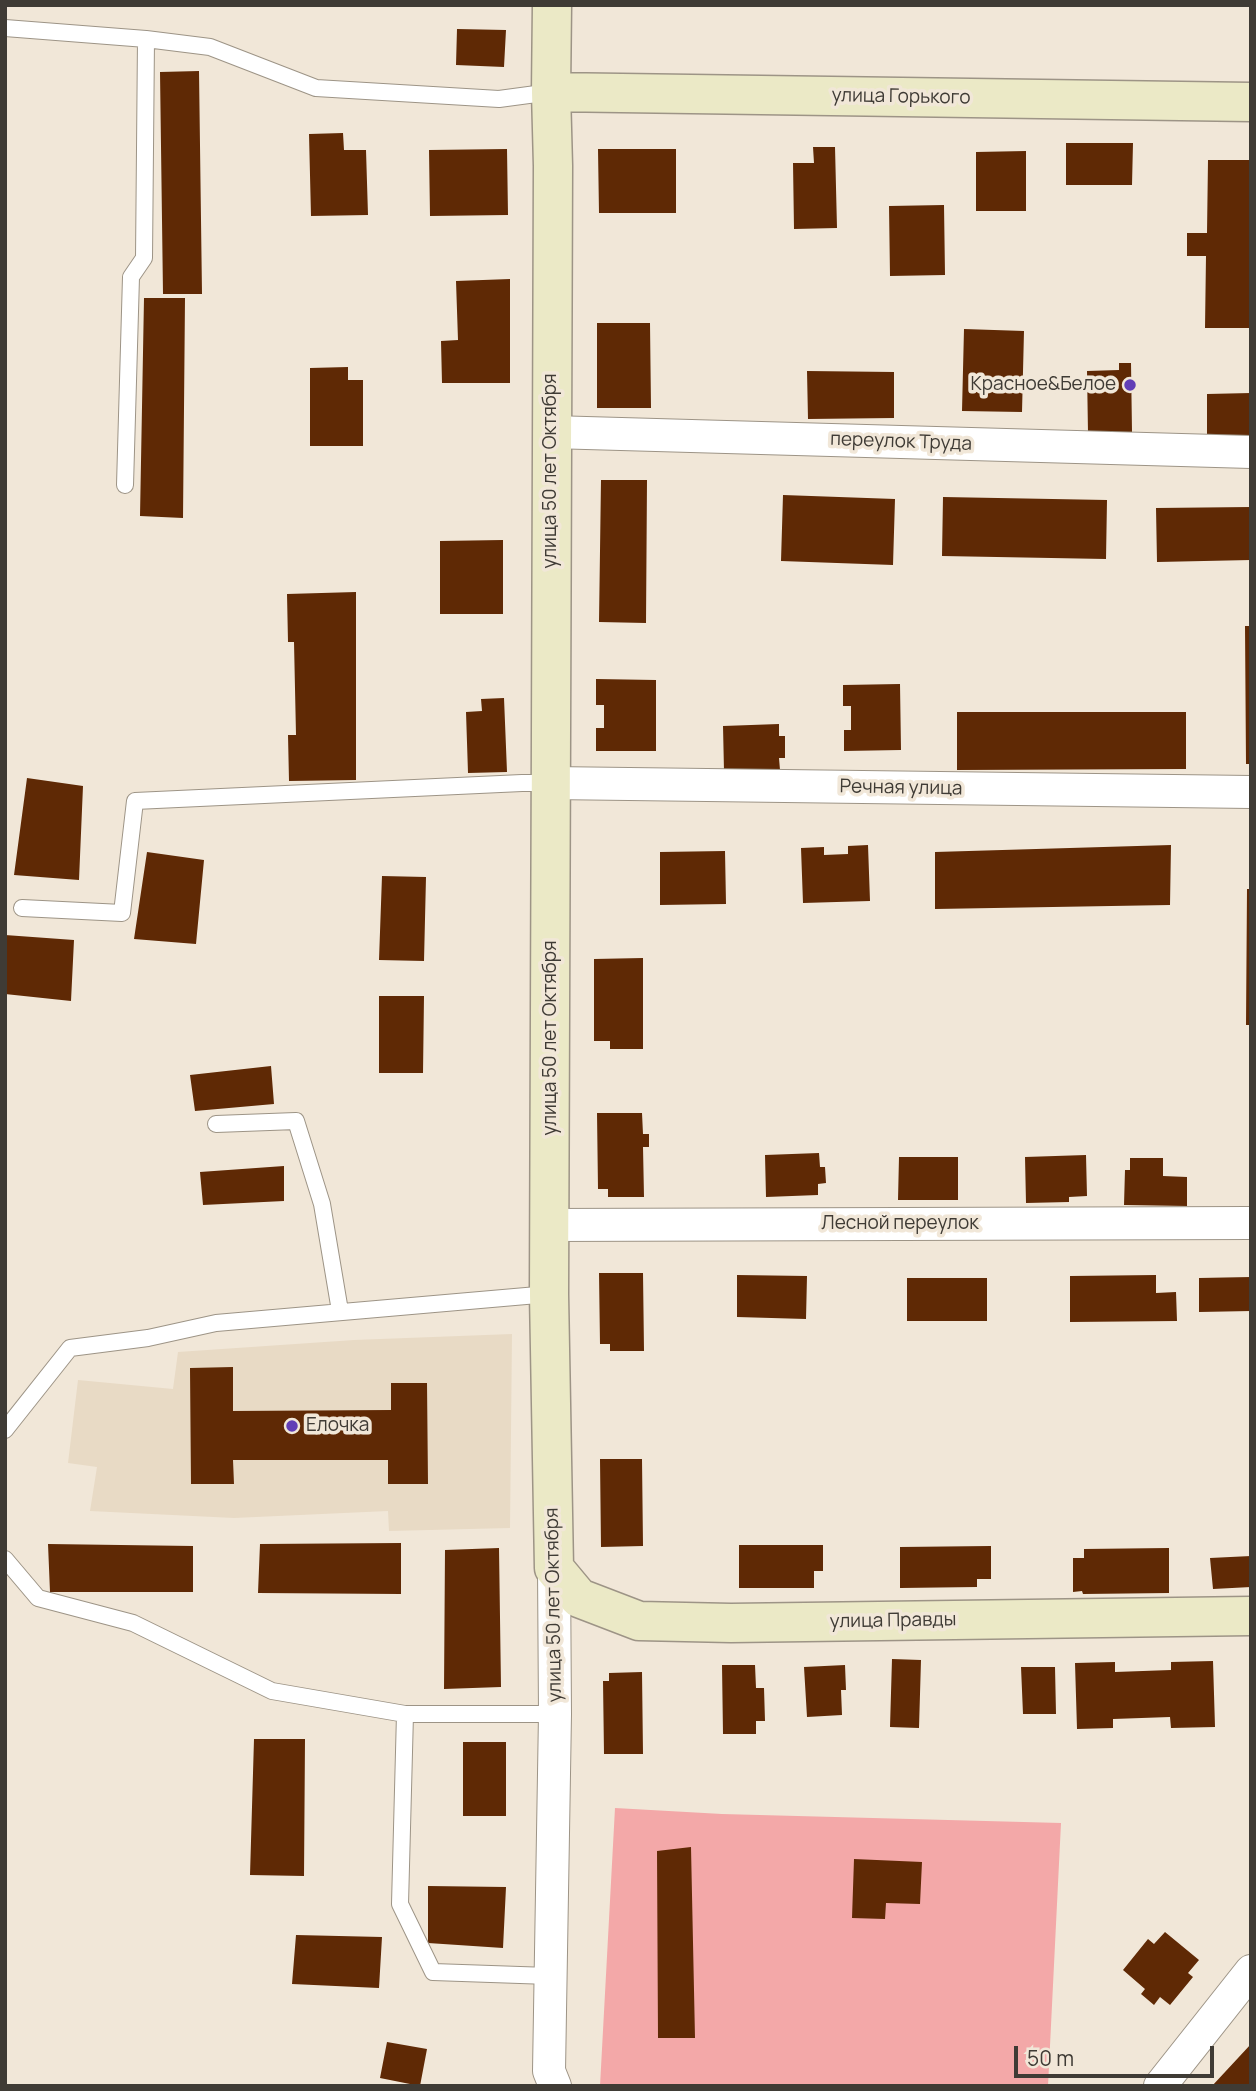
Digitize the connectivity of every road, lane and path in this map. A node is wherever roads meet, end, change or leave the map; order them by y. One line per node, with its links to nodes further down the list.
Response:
1 (552, 5): 4 (street, улица 50 лет Октября)
2 (5, 28): 3 (lane)
3 (146, 39): 4 (lane); 8 (lane)
4 (551, 92): 5 (street, улица Горького); 6 (street, улица 50 лет Октября)
5 (1251, 102)
6 (551, 432): 7 (street, переулок Труда); 9 (street, улица 50 лет Октября)
7 (1251, 452)
8 (125, 485)
9 (551, 783): 10 (street, Речная улица); 11 (lane); 14 (street, улица 50 лет Октября)
10 (1251, 792)
11 (22, 908)
12 (216, 1124): 16 (lane)
13 (1251, 1223): 14 (street, Лесной переулок)
14 (550, 1225): 15 (street, улица 50 лет Октября)
15 (549, 1294): 16 (lane); 19 (street, улица 50 лет Октября)
16 (340, 1311): 17 (lane)
17 (5, 1430)
18 (5, 1559): 21 (lane)
19 (554, 1568): 20 (street, улица Правды); 22 (street, улица 50 лет Октября)
20 (1251, 1616)
21 (405, 1714): 22 (lane); 24 (lane)
22 (555, 1714): 24 (street, улица 50 лет Октября)
23 (1251, 1971): 26 (street)
24 (549, 1976): 25 (street, улица 50 лет Октября)
25 (552, 2078)
26 (1160, 2086)

